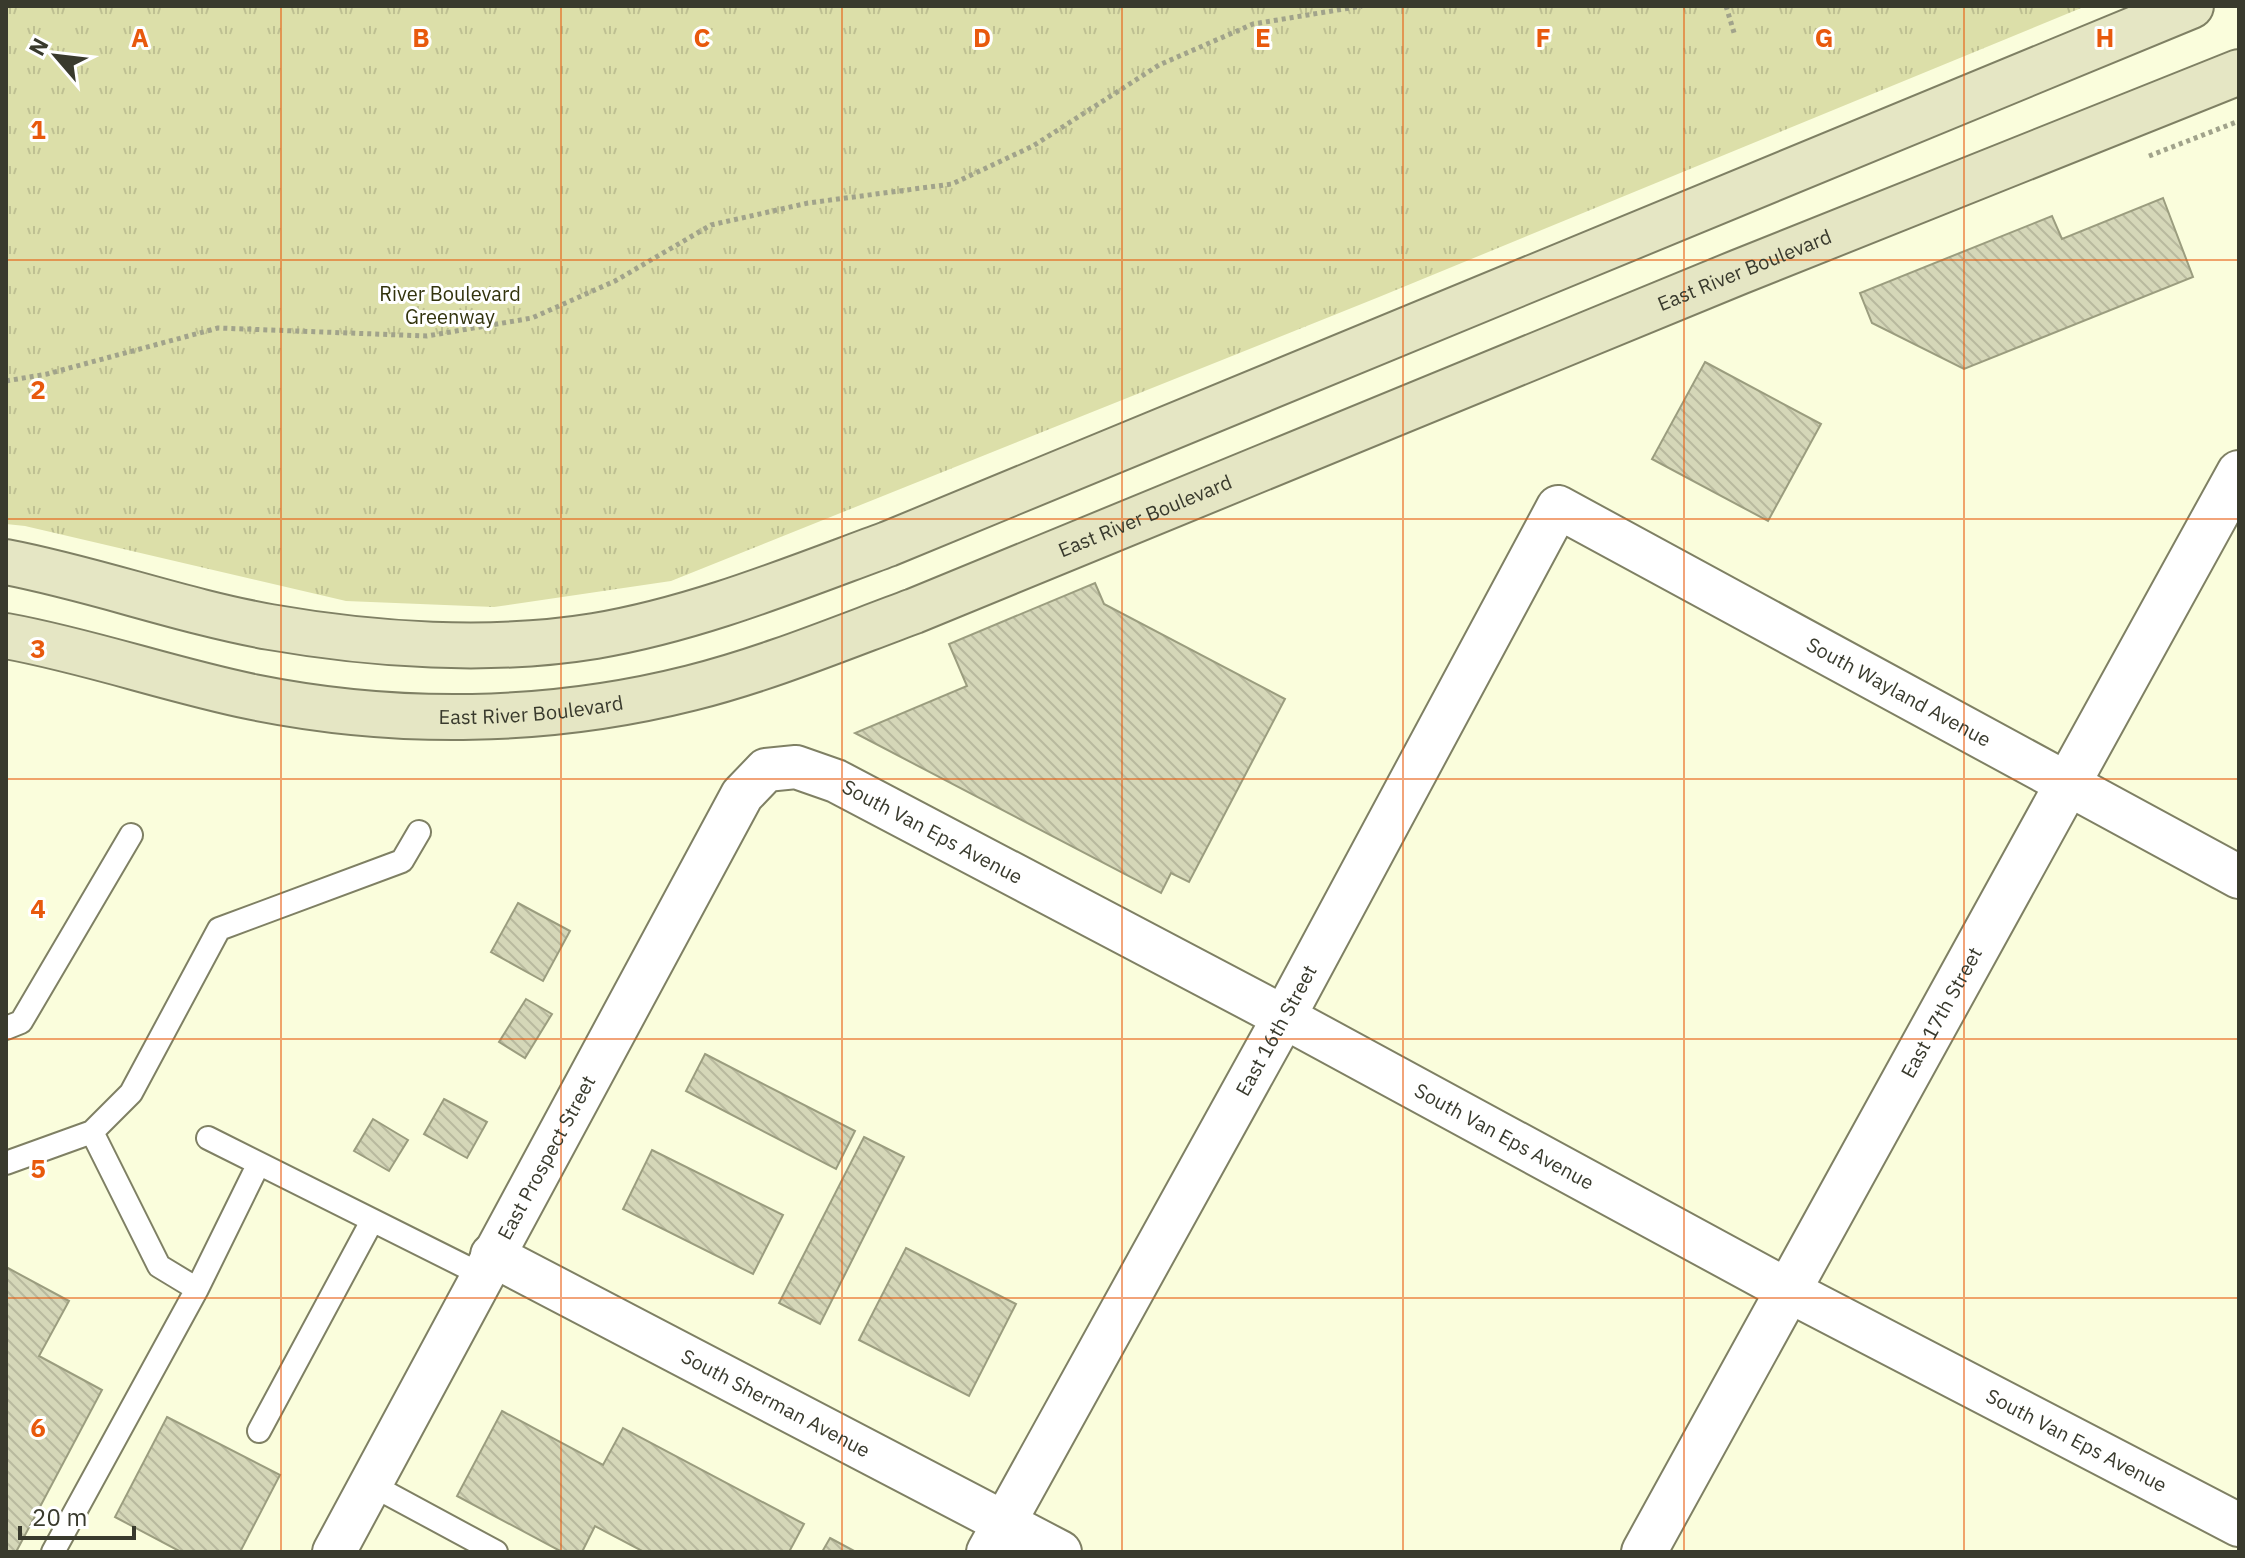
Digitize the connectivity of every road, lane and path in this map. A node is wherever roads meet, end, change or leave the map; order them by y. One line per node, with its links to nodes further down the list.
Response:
1 (1362, 6): 6 (path)
2 (1726, 6): 4 (path)
3 (2191, 6): 9 (main road)
4 (1735, 36)
5 (2239, 72): 10 (main road, East River Boulevard)
6 (6, 381)
7 (2239, 473): 12 (street, East 17th Street)
8 (1558, 507): 12 (street, South Wayland Avenue); 16 (street, East 16th Street)
9 (6, 562)
10 (6, 636)
11 (766, 770): 16 (street, South Van Eps Avenue); 23 (street, East Prospect Street)
12 (2068, 785): 15 (street, South Wayland Avenue); 25 (street, East 17th Street)
13 (419, 832): 18 (lane)
14 (131, 835): 17 (lane)
15 (2239, 877)
16 (1284, 1017): 25 (street, South Van Eps Avenue); 29 (street, East 16th Street)
17 (6, 1028)
18 (92, 1132): 20 (lane); 24 (lane)
19 (208, 1138): 21 (lane)
20 (6, 1163)
21 (258, 1165): 22 (lane); 24 (lane)
22 (372, 1221): 23 (lane); 26 (lane)
23 (487, 1265): 27 (street, East Prospect Street); 29 (street, South Sherman Avenue)
24 (197, 1289): 30 (lane)
25 (1787, 1290): 28 (street, South Van Eps Avenue); 34 (street, East 17th Street)
26 (259, 1431)
27 (370, 1484): 31 (street, East Prospect Street); 32 (lane)
28 (2239, 1525)
29 (996, 1537): 33 (street, South Sherman Avenue)
30 (53, 1552)
31 (334, 1552)
32 (496, 1552)
33 (1060, 1552)
34 (1644, 1552)

